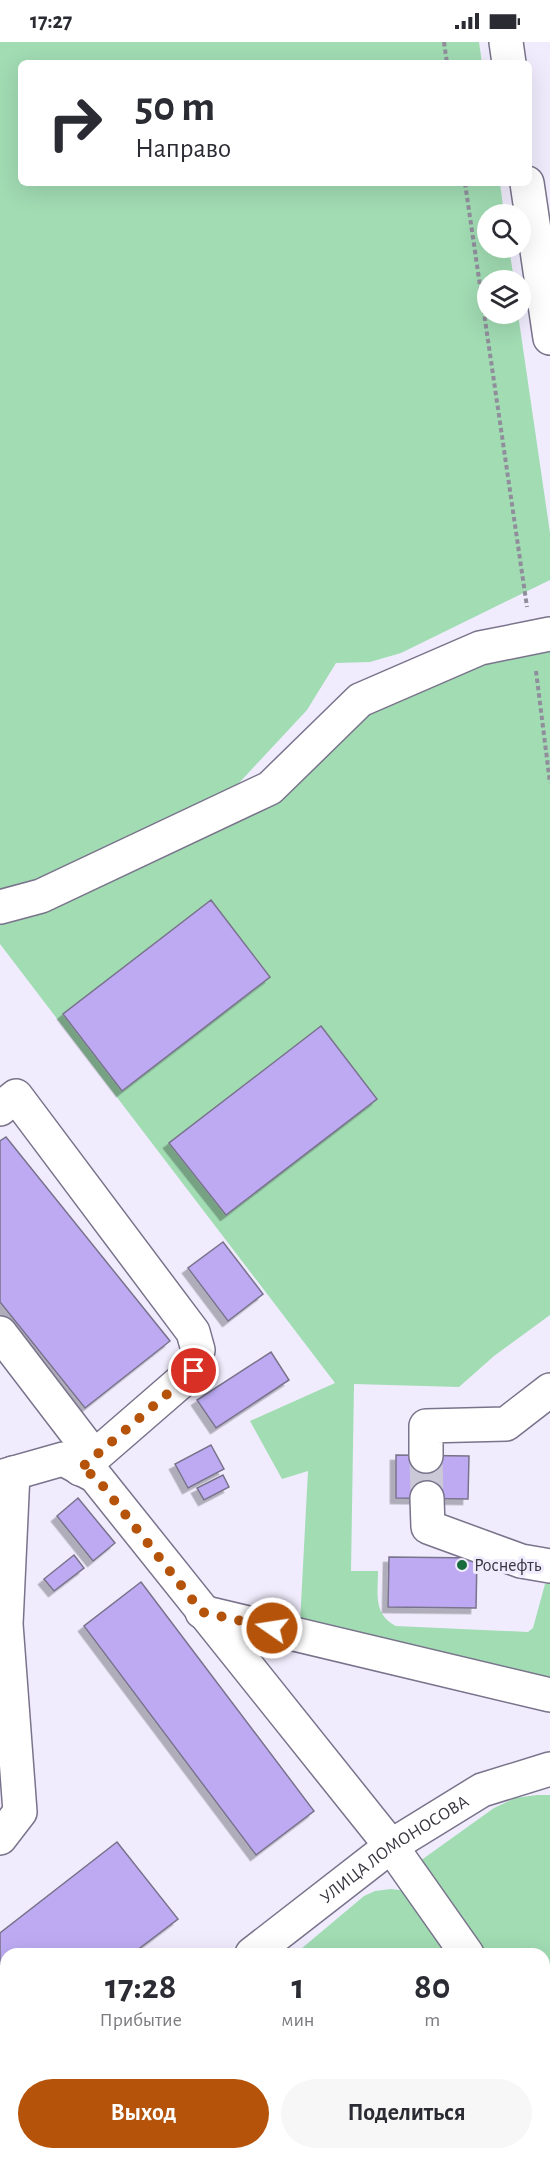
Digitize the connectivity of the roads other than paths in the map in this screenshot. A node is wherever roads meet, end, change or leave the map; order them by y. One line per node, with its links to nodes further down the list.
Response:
1 (506, 42): 2 (street)
2 (509, 60)
3 (527, 186): 4 (street)
4 (550, 338)
5 (550, 634): 6 (street)
6 (0, 907)
7 (0, 1109): 11 (street)
8 (0, 1333): 11 (street)
9 (550, 1390): 10 (street)
10 (426, 1456)
11 (87, 1462): 12 (street); 15 (street)
12 (7, 1475): 18 (street)
13 (428, 1498): 14 (street)
14 (550, 1566)
15 (202, 1612): 16 (street); 19 (street)
16 (550, 1695)
17 (550, 1768): 19 (street, УЛИЦА ЛОМОНОСОВА)
18 (0, 1838)
19 (390, 1846): 20 (street, УЛИЦА ЛОМОНОСОВА); 21 (street)
20 (260, 1948)
21 (463, 1948)

